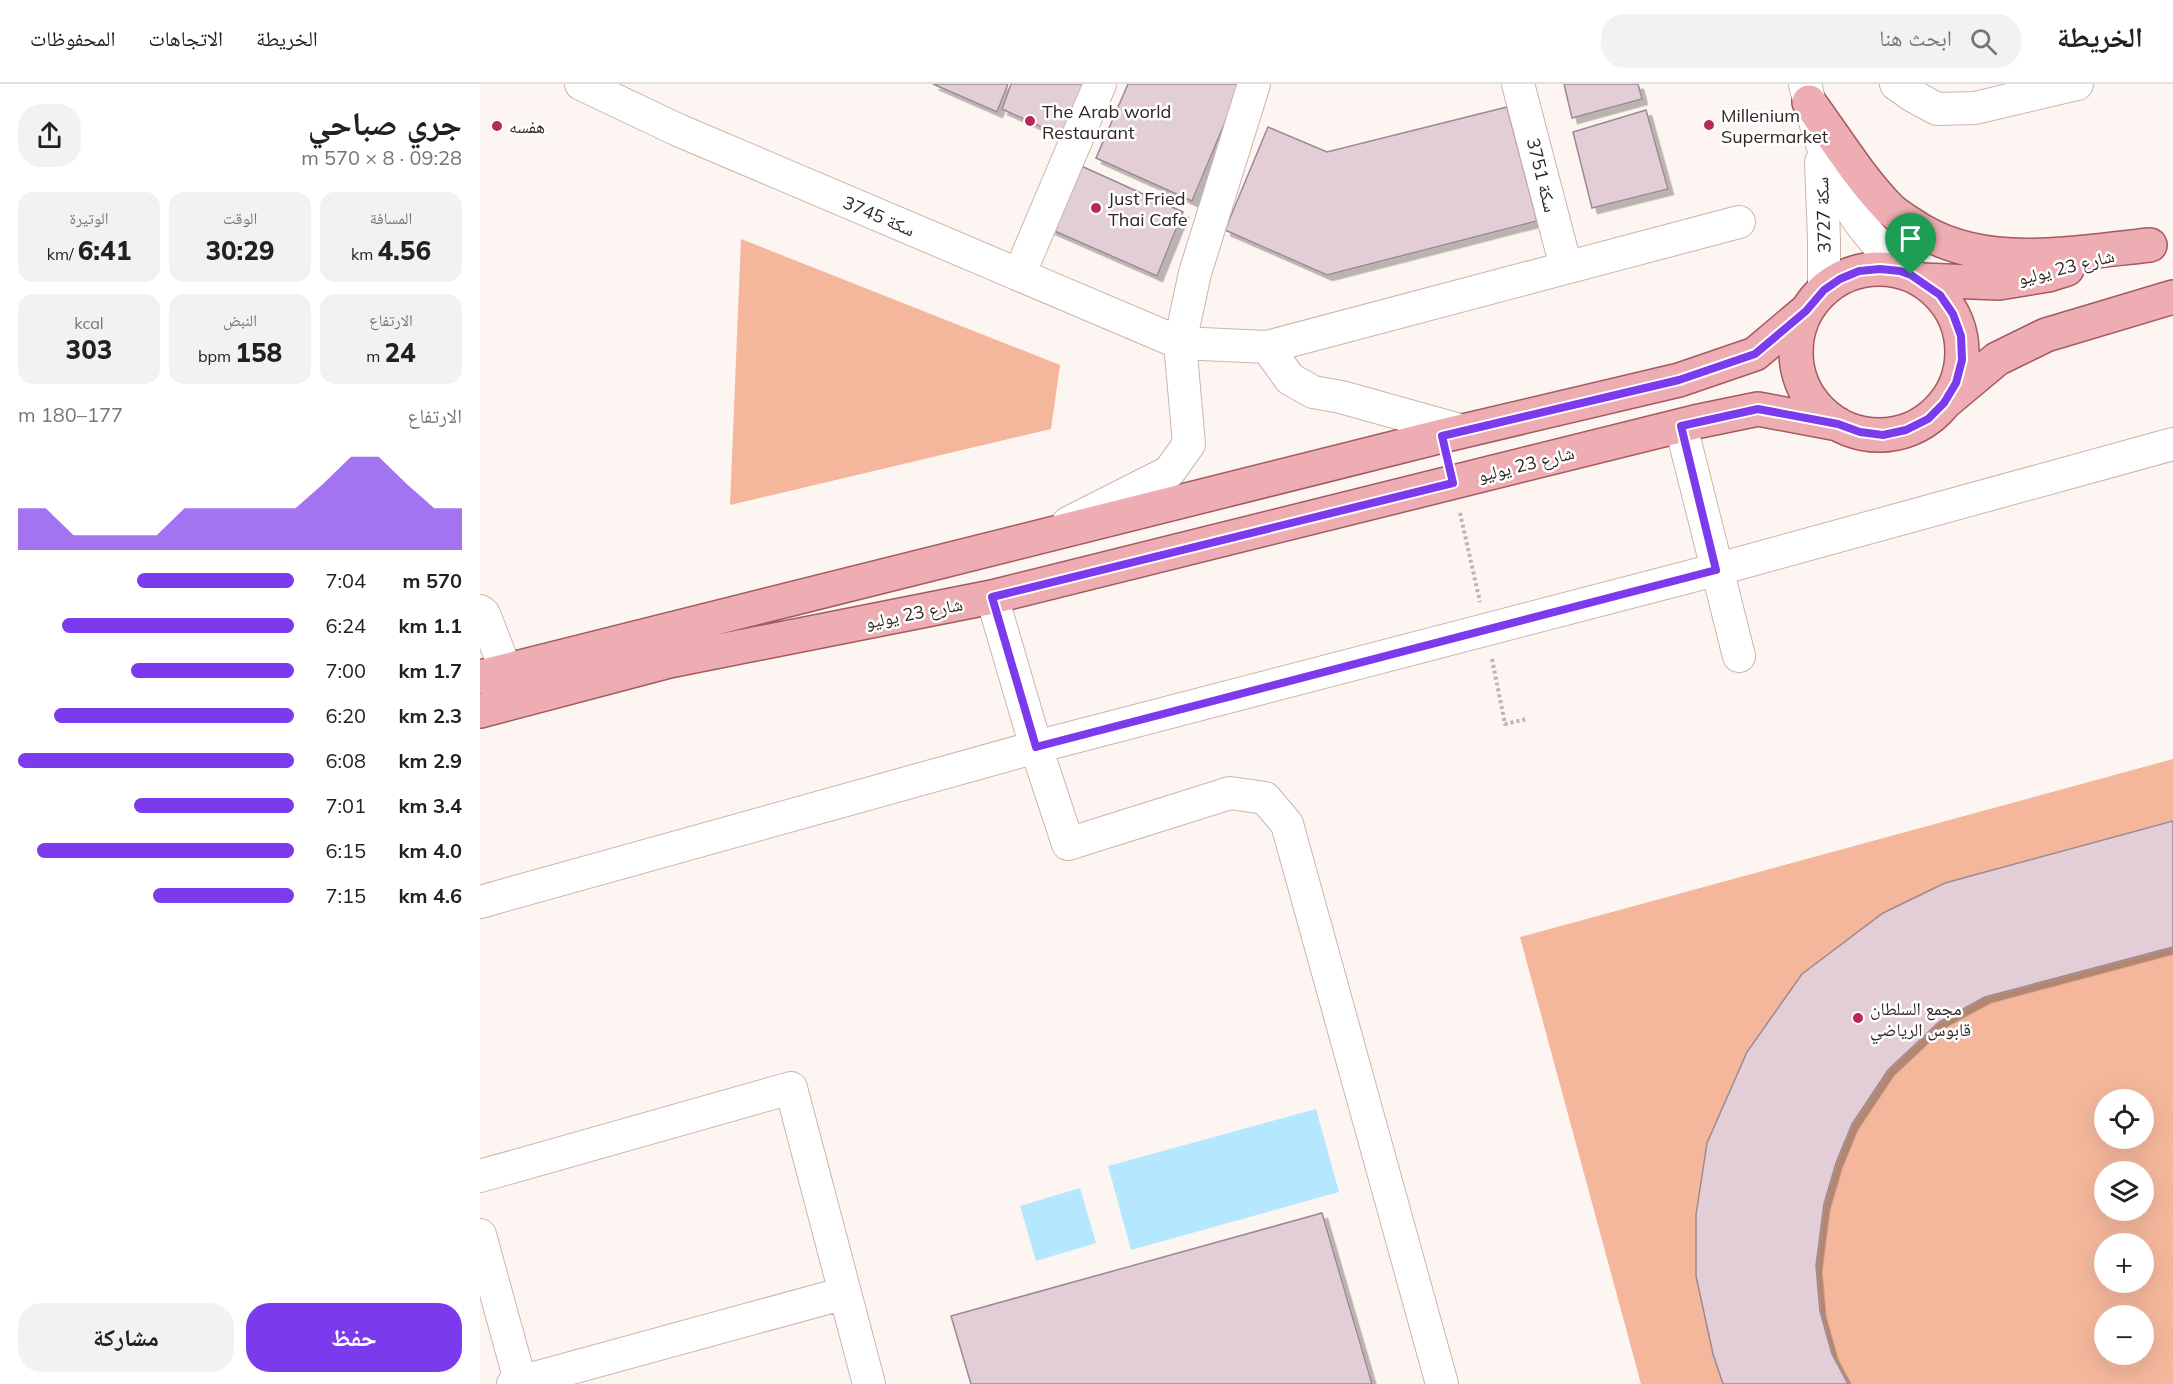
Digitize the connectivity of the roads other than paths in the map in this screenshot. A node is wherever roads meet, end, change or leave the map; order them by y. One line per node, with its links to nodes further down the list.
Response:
1 (581, 84): 12 (street, سكة 3745)
2 (1100, 84): 12 (street)
3 (1254, 84): 16 (street)
4 (1518, 84): 11 (street, سكة 3751)
5 (1896, 84): 6 (street)
6 (2077, 84)
7 (1807, 93): 8 (street, سكة 3727); 10 (main road)
8 (1819, 141): 13 (street, سكة 3727); 15 (street, سكة 3727)
9 (1739, 222): 11 (street)
10 (2161, 242): 13 (main road, شارع 23 يوليو)
11 (1566, 267): 17 (street)
12 (1019, 275): 16 (street, سكة 3745)
13 (1911, 276): 15 (main road); 18 (main road)
14 (2173, 297): 18 (main road)
15 (1815, 301): 19 (main road); 21 (main road)
16 (1180, 343): 17 (street); 23 (street)
17 (1267, 347): 21 (street)
18 (1944, 403): 19 (main road)
19 (1838, 424): 20 (main road, شارع 23 يوليو)
20 (1681, 426): 24 (street); 25 (main road, شارع 23 يوليو)
21 (1463, 430): 23 (main road)
22 (2173, 444): 24 (street)
23 (1044, 536): 28 (main road)
24 (1716, 570): 27 (street); 30 (street)
25 (992, 597): 29 (main road, شارع 23 يوليو); 30 (street)
26 (480, 610): 28 (street)
27 (1739, 656)
28 (493, 674)
29 (480, 711)
30 (1036, 747): 31 (street); 37 (street)
31 (480, 902)
32 (480, 1176): 34 (street)
33 (480, 1235): 35 (street)
34 (845, 1293): 35 (street); 36 (street)
35 (518, 1383)
36 (869, 1384)
37 (1442, 1384)

